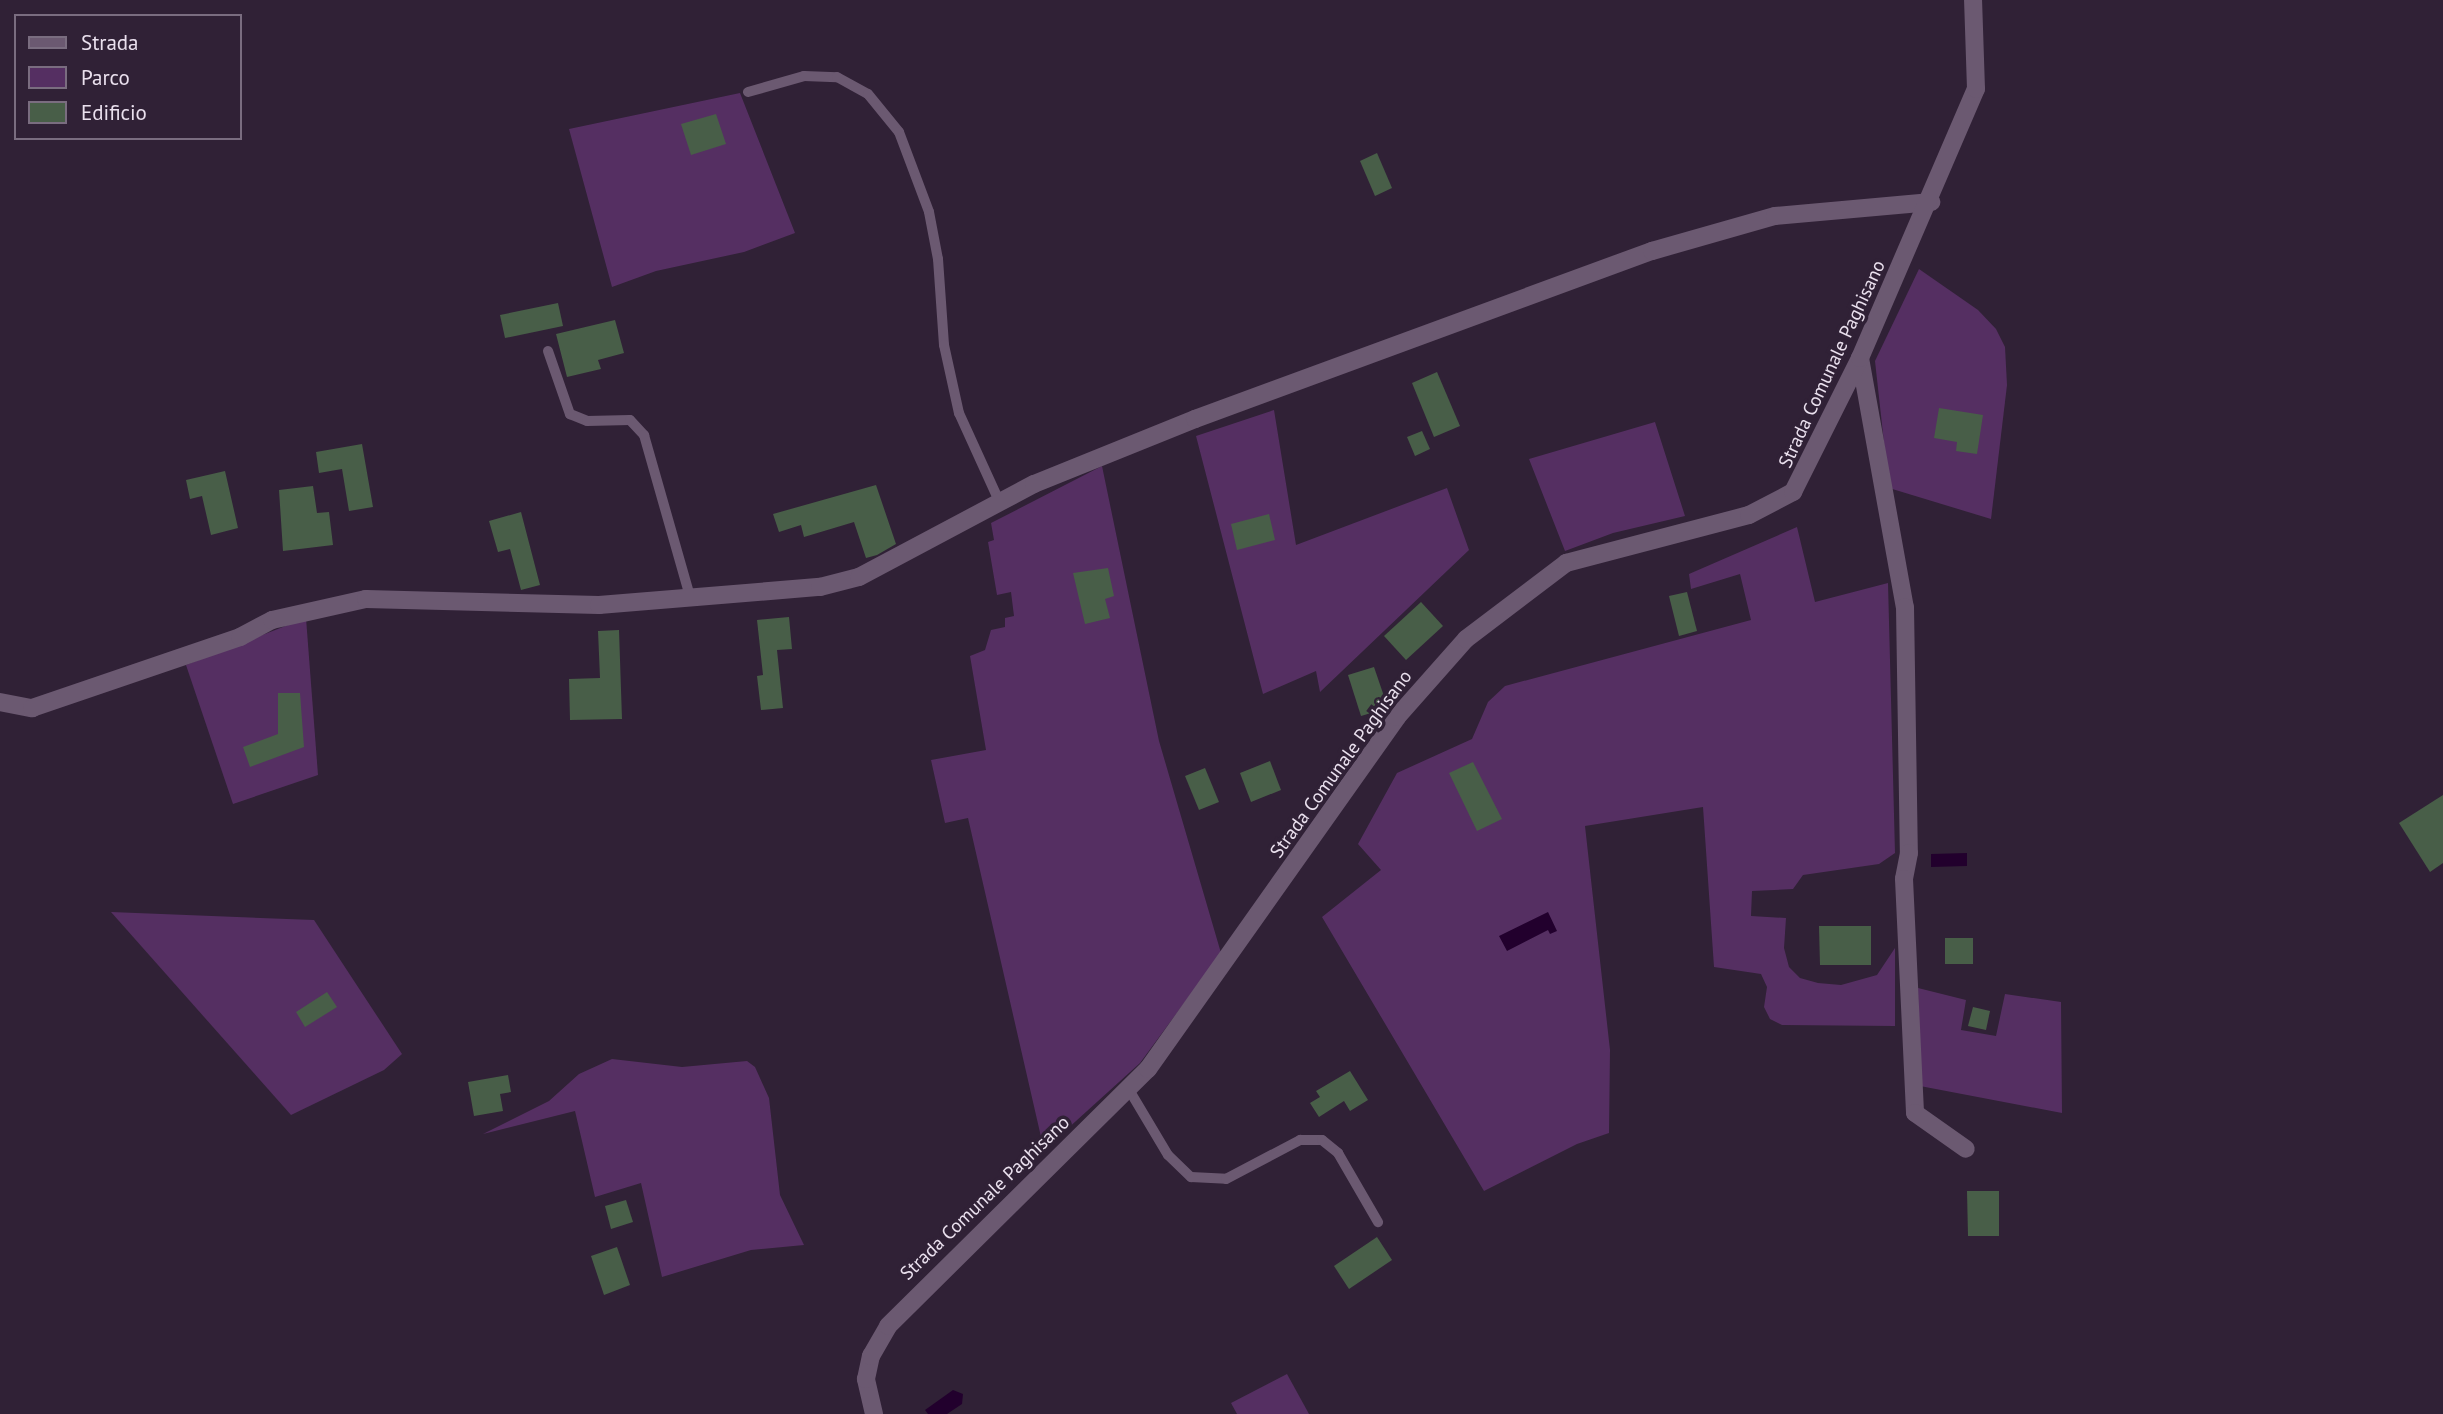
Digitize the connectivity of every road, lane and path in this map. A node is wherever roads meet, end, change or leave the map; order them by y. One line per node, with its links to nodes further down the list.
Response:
1 (1973, 0): 3 (street, Strada Comunale Paghisano)
2 (748, 92): 6 (lane)
3 (1931, 202): 5 (street, Strada Comunale Paghisano); 6 (street)
4 (548, 351): 7 (lane)
5 (1860, 358): 9 (street, Strada Comunale Paghisano); 10 (street)
6 (1000, 503): 7 (street)
7 (691, 601): 8 (street)
8 (0, 702)
9 (1128, 1088): 11 (lane); 12 (street, Strada Comunale Paghisano)
10 (1966, 1149)
11 (1378, 1222)
12 (874, 1414)

